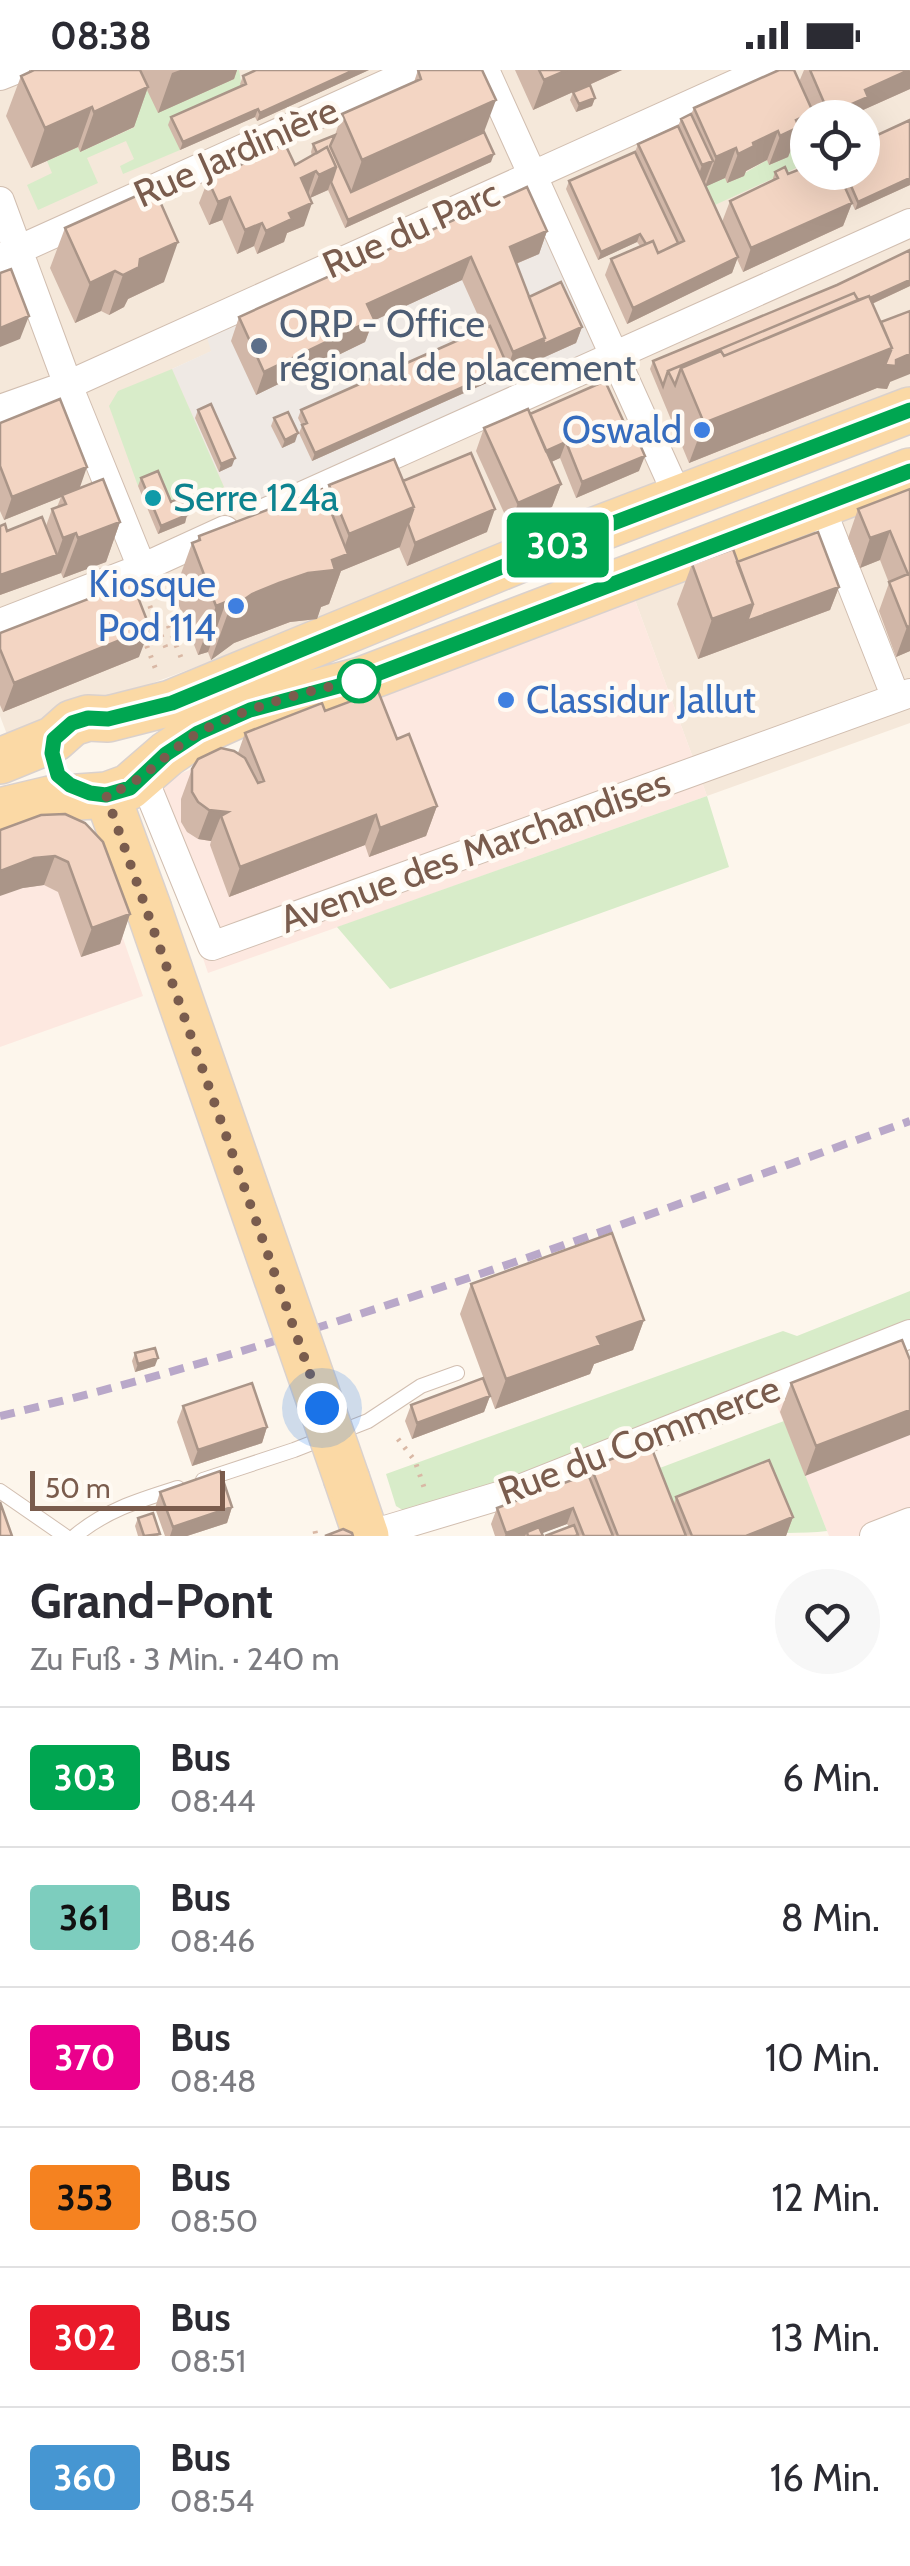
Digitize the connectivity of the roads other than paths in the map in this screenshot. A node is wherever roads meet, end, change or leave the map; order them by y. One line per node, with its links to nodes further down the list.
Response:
1 (15, 70): 5 (street)
2 (417, 70): 9 (street, Rue Jardinière)
3 (485, 70): 6 (street)
4 (766, 70): 6 (street, Rue du Parc)
5 (0, 76)
6 (532, 174): 10 (street); 11 (street, Rue du Parc)
7 (0, 200): 9 (street)
8 (910, 223): 10 (street)
9 (10, 254): 11 (street)
10 (614, 356): 15 (street); 17 (street)
11 (68, 385): 12 (street, Rue du Parc); 17 (street)
12 (0, 409)
13 (910, 410): 15 (main road)
14 (910, 471): 16 (main road)
15 (679, 500): 20 (main road)
16 (820, 505): 19 (street); 23 (main road)
17 (145, 586): 18 (street)
18 (0, 623)
19 (903, 695): 23 (street, Avenue des Marchandises)
20 (108, 719): 21 (main road); 23 (main road)
21 (54, 739): 22 (main road); 23 (main road)
22 (0, 761)
23 (125, 786): 24 (main road); 31 (main road, bridge)
24 (0, 811)
25 (910, 1334): 31 (street, Rue du Commerce)
26 (457, 1373): 30 (lane)
27 (0, 1491): 29 (lane)
28 (910, 1522): 32 (street)
29 (66, 1536)
30 (76, 1536)
31 (366, 1536)
32 (874, 1536)

